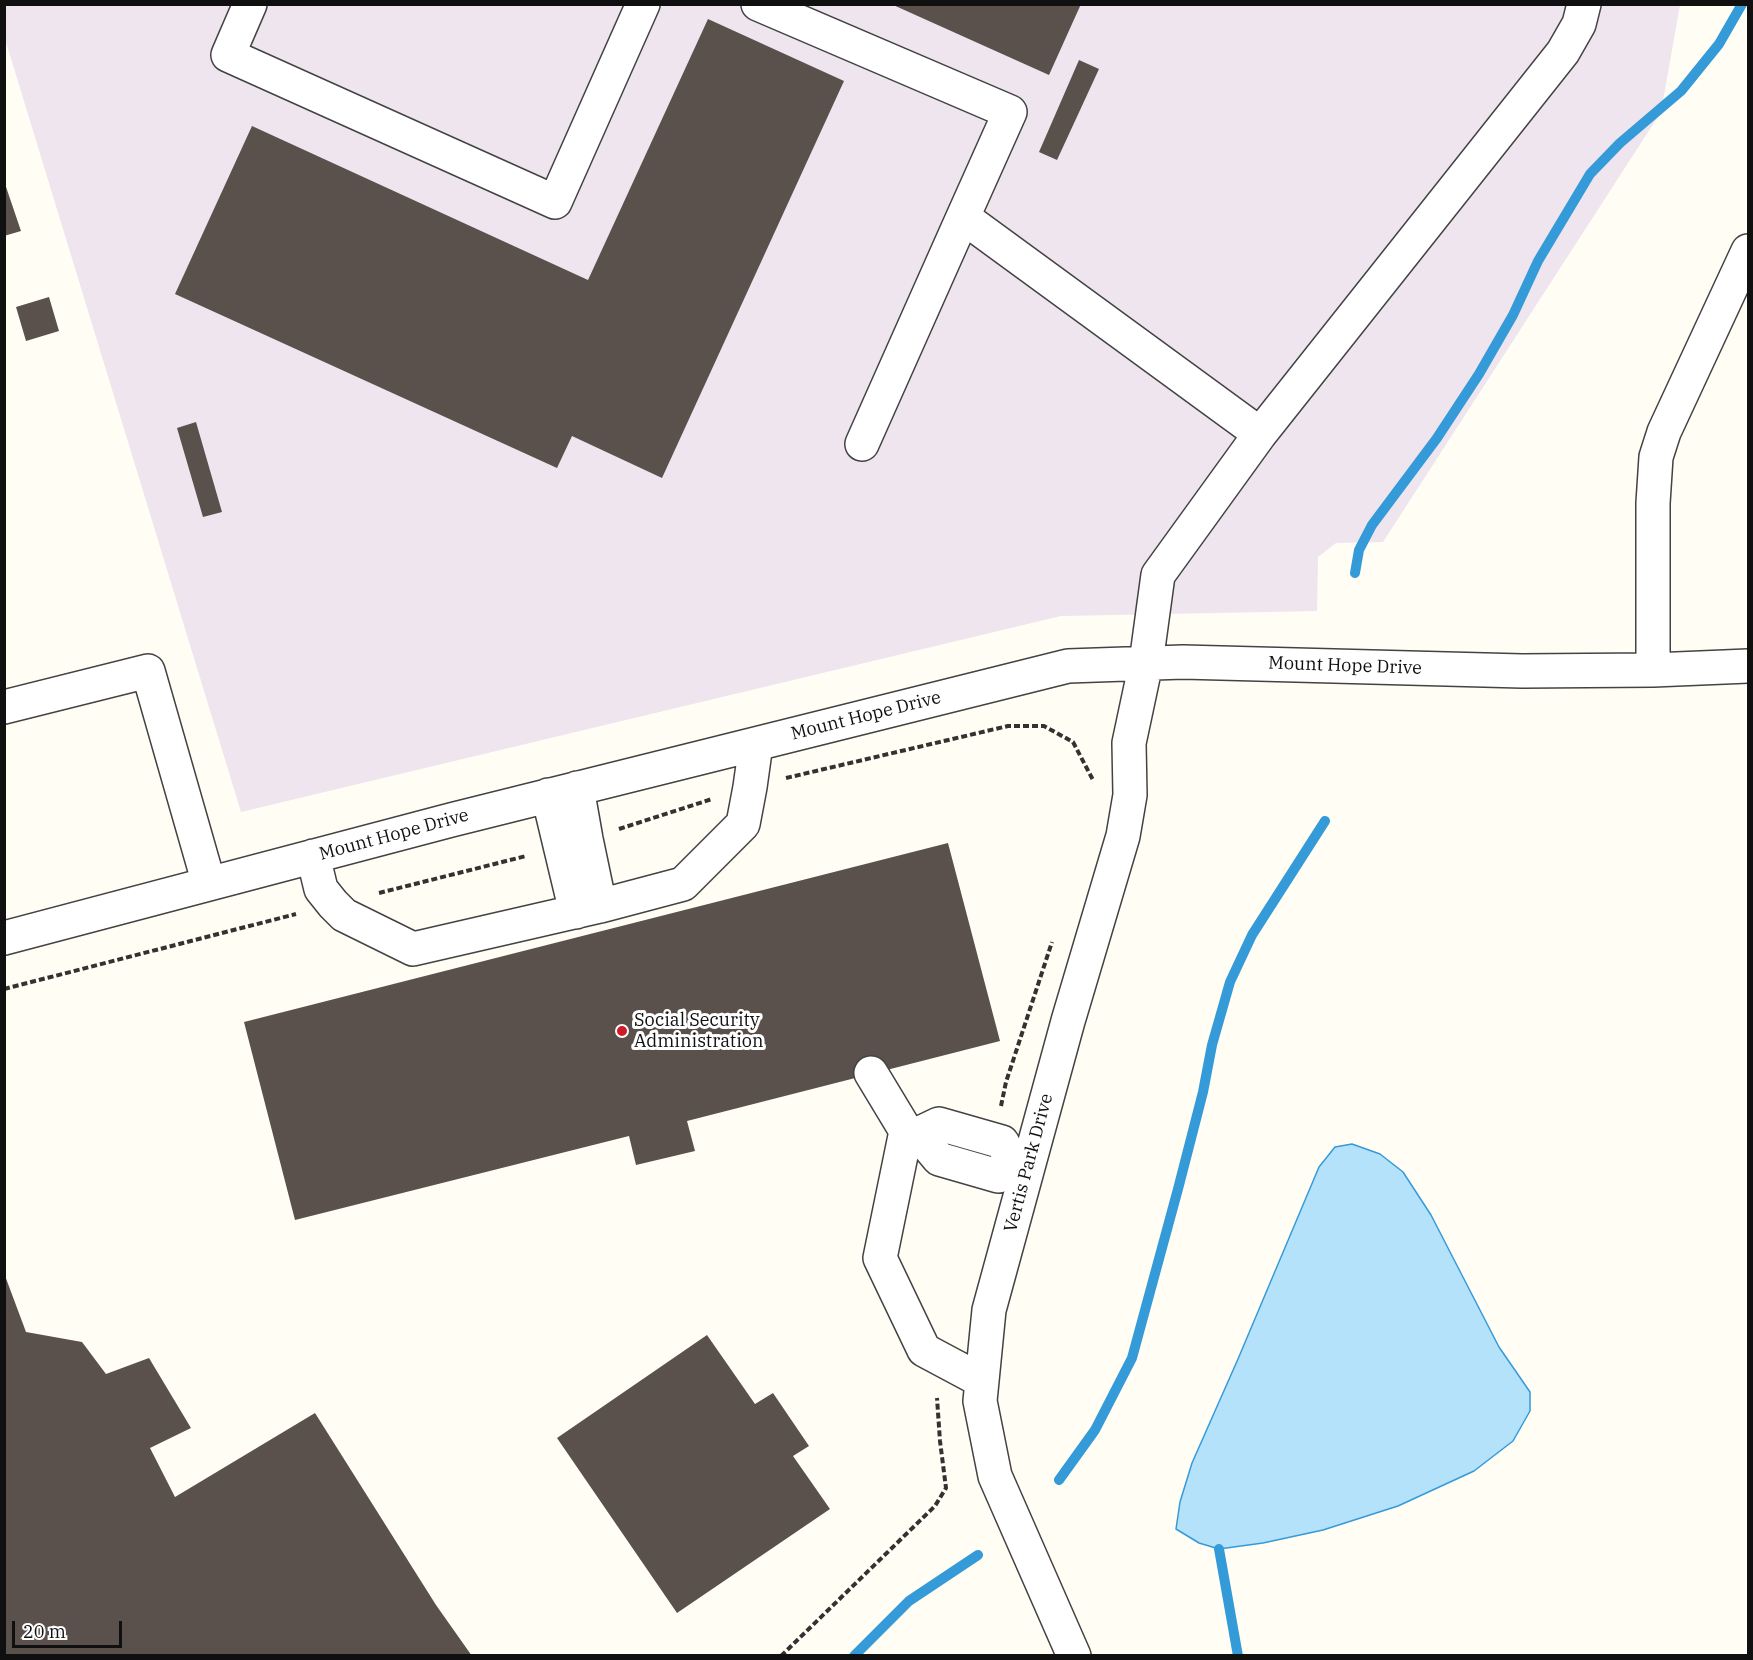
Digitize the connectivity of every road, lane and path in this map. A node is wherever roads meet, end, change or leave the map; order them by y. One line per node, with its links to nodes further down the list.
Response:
1 (250, 4): 2 (street)
2 (643, 4)
3 (758, 4): 5 (street)
4 (1584, 4): 7 (street, Vertis Park Drive)
5 (963, 217): 7 (street); 8 (street)
6 (1749, 251): 11 (street)
7 (1260, 434): 9 (street, Vertis Park Drive)
8 (862, 444)
9 (1146, 663): 11 (street, Mount Hope Drive); 13 (street, Mount Hope Drive); 28 (street, Vertis Park Drive)
10 (1749, 666): 11 (street, Mount Hope Drive)
11 (1653, 670)
12 (4, 707): 19 (street)
13 (756, 744): 14 (street); 16 (street, Mount Hope Drive)
14 (750, 787): 15 (path); 17 (path); 21 (street)
15 (1093, 791)
16 (563, 792): 17 (street); 18 (street, Mount Hope Drive)
17 (574, 843): 20 (path); 21 (street)
18 (313, 856): 19 (street, Mount Hope Drive); 20 (street)
19 (208, 884): 23 (street, Mount Hope Drive)
20 (333, 904): 21 (street); 24 (path)
21 (588, 909)
22 (1054, 935): 27 (path)
23 (4, 939)
24 (4, 989)
25 (871, 1073): 26 (street)
26 (912, 1132): 27 (street); 28 (street); 29 (street)
27 (993, 1139): 28 (street)
28 (1021, 1166): 30 (street, Vertis Park Drive)
29 (946, 1362): 30 (street); 31 (path)
30 (982, 1381): 32 (street, Vertis Park Drive)
31 (781, 1656)
32 (1074, 1656)

